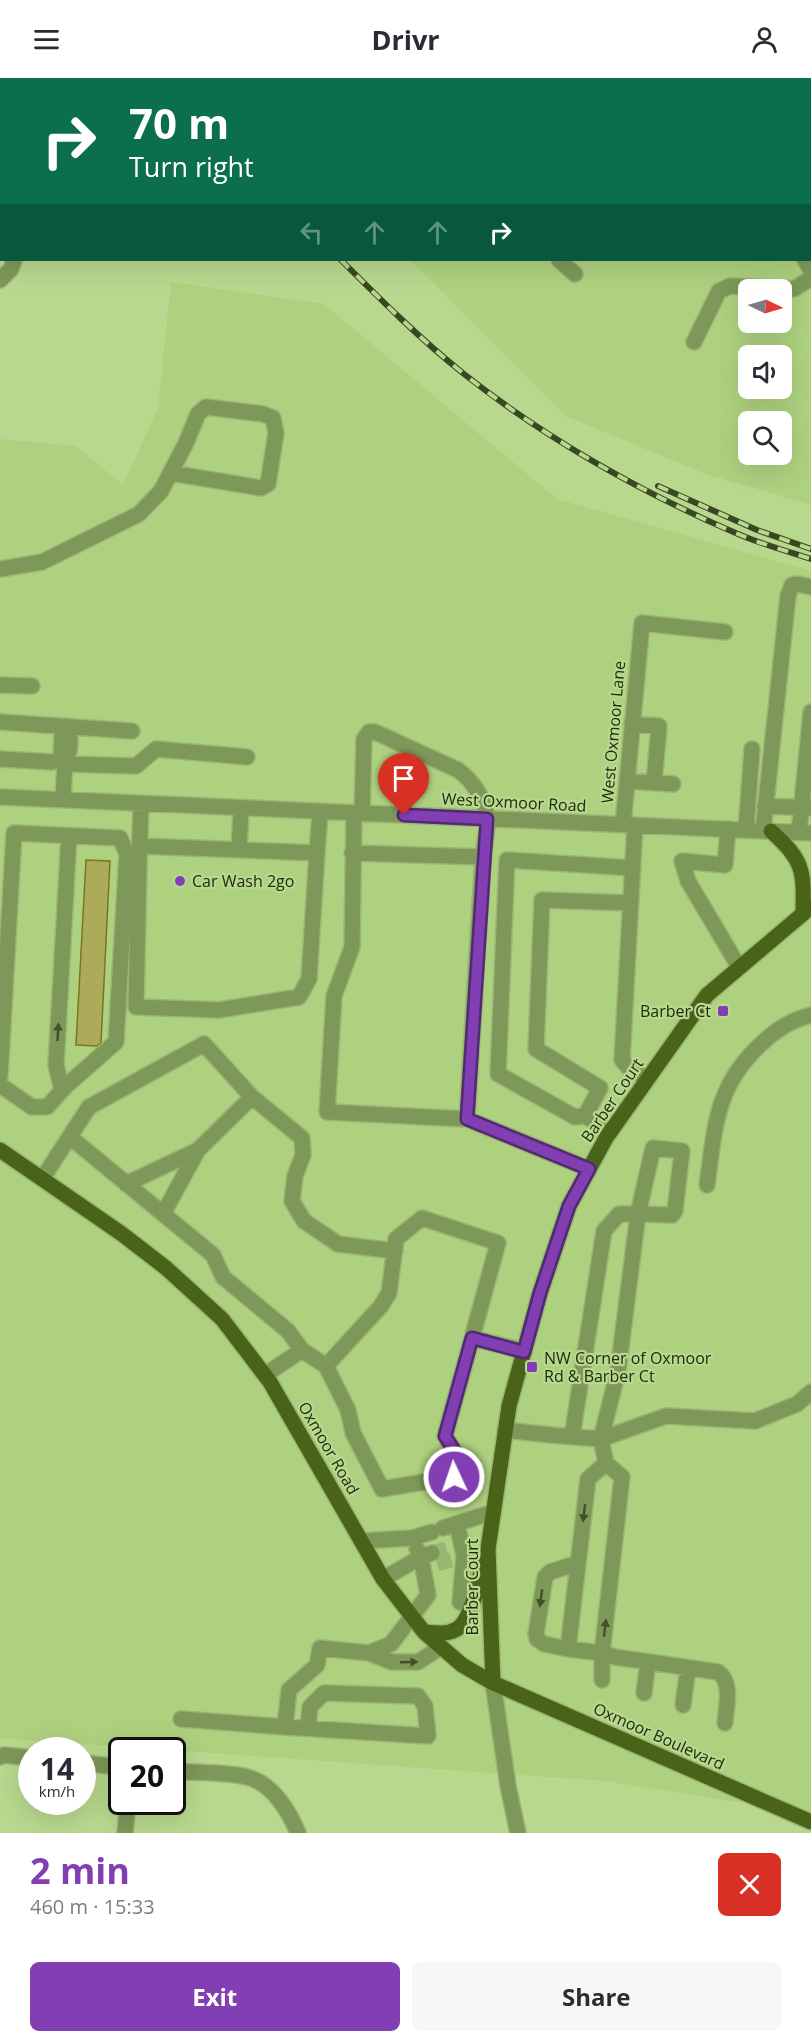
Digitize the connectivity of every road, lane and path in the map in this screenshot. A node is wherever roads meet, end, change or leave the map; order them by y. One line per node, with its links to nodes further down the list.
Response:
1 (14, 261): 5 (street)
2 (560, 261): 3 (street)
3 (575, 274)
4 (811, 278): 6 (street)
5 (0, 280)
6 (694, 342)
7 (171, 473): 7 (street); 8 (street)
8 (0, 569)
9 (811, 587): 28 (street)
10 (724, 632): 15 (street, West Oxmoor Lane)
11 (0, 685): 12 (street)
12 (32, 686)
13 (811, 712): 29 (street)
14 (0, 722): 16 (street)
15 (632, 724): 22 (street, West Oxmoor Lane); 23 (street)
16 (66, 726): 17 (street); 21 (street)
17 (132, 731)
18 (752, 749): 36 (street)
19 (247, 757): 21 (street)
20 (0, 759): 21 (street)
21 (61, 762): 26 (street)
22 (627, 781): 23 (street); 34 (street, West Oxmoor Lane)
23 (654, 783): 24 (street)
24 (673, 784)
25 (0, 797): 26 (street, West Oxmoor Road)
26 (63, 800): 27 (street, West Oxmoor Road)
27 (141, 804): 30 (street, West Oxmoor Road); 40 (street)
28 (765, 806): 29 (street); 37 (street)
29 (806, 807): 38 (street)
30 (242, 808): 31 (street, West Oxmoor Road); 41 (street)
31 (320, 812): 32 (street, West Oxmoor Road); 42 (street)
32 (358, 813): 33 (street, West Oxmoor Road); 33 (street); 43 (street)
33 (487, 819): 34 (street, West Oxmoor Road); 44 (street)
34 (629, 825): 35 (street, West Oxmoor Road); 45 (street, West Oxmoor Lane)
35 (728, 829): 36 (street, West Oxmoor Road); 48 (street)
36 (746, 830): 37 (street, West Oxmoor Road)
37 (767, 831): 38 (street, West Oxmoor Road); 47 (main road)
38 (805, 833)
39 (69, 836): 50 (street); 53 (street, one-way to 39); 53 (street)
40 (140, 846): 41 (street); 42 (street)
41 (239, 850): 42 (street)
42 (317, 853)
43 (352, 853): 44 (street); 56 (street)
44 (483, 857): 56 (street)
45 (633, 868): 46 (street, West Oxmoor Lane); 55 (street)
46 (630, 903): 51 (street, West Oxmoor Lane); 55 (street)
47 (808, 910): 48 (main road, Barber Court)
48 (739, 967): 51 (main road, Barber Court)
49 (811, 1015): 64 (street)
50 (0, 1077)
51 (647, 1079): 57 (main road, Barber Court)
52 (0, 1085): 53 (street)
53 (62, 1090)
54 (252, 1097): 58 (street); 60 (street); 67 (street)
55 (585, 1116): 57 (street)
56 (467, 1119): 61 (street)
57 (611, 1131): 61 (main road, Barber Court)
58 (70, 1137): 62 (street); 63 (street)
59 (0, 1150): 62 (main road, Oxmoor Road)
60 (198, 1150): 63 (street); 65 (street)
61 (589, 1169): 70 (main road, Barber Court)
62 (42, 1179): 72 (main road, Oxmoor Road)
63 (126, 1184): 65 (street)
64 (707, 1185)
65 (163, 1214): 69 (street)
66 (638, 1214): 66 (street); 75 (street); 76 (street)
67 (395, 1251): 68 (street); 71 (street)
68 (472, 1338): 70 (street); 71 (street)
69 (302, 1350): 71 (street); 72 (street)
70 (524, 1352): 74 (main road, Barber Court)
71 (326, 1366)
72 (265, 1375): 81 (main road, Oxmoor Road)
73 (811, 1392): 76 (street)
74 (506, 1430): 75 (street); 78 (main road, Barber Court)
75 (572, 1437): 76 (street)
76 (601, 1439): 77 (street)
77 (606, 1463): 85 (street, one-way to 85); 93 (street, one-way to 77)
78 (494, 1512): 79 (street); 83 (main road, Barber Court)
79 (444, 1528): 80 (street); 82 (street)
80 (412, 1538): 81 (street); 84 (street)
81 (361, 1541): 86 (main road, Oxmoor Road)
82 (460, 1551): 83 (street); 87 (street)
83 (487, 1552): 87 (main road); 97 (main road, Barber Court)
84 (428, 1561): 86 (street); 88 (street)
85 (578, 1563): 91 (street); 91 (street, one-way to 91)
86 (383, 1579): 88 (main road, Oxmoor Road)
87 (471, 1606): 89 (main road)
88 (412, 1617): 89 (main road, Oxmoor Road); 92 (street)
89 (424, 1632): 90 (main road, Oxmoor Road)
90 (441, 1647): 92 (street, one-way to 90); 97 (main road, Oxmoor Road)
91 (568, 1649): 93 (street)
92 (369, 1653): 102 (street)
93 (602, 1653): 94 (street); 96 (street)
94 (648, 1662): 95 (street); 98 (street)
95 (688, 1668): 99 (street); 101 (street)
96 (602, 1680)
97 (493, 1683): 108 (main road, Oxmoor Boulevard); 111 (street)
98 (644, 1693)
99 (683, 1705)
100 (180, 1719): 102 (street)
101 (724, 1723)
102 (285, 1727): 103 (street)
103 (308, 1728): 103 (street)
104 (18, 1756): 105 (street)
105 (0, 1757)
106 (186, 1772): 110 (street)
107 (127, 1815): 109 (street)
108 (811, 1822)
109 (125, 1833)
110 (298, 1833)
111 (518, 1833)

